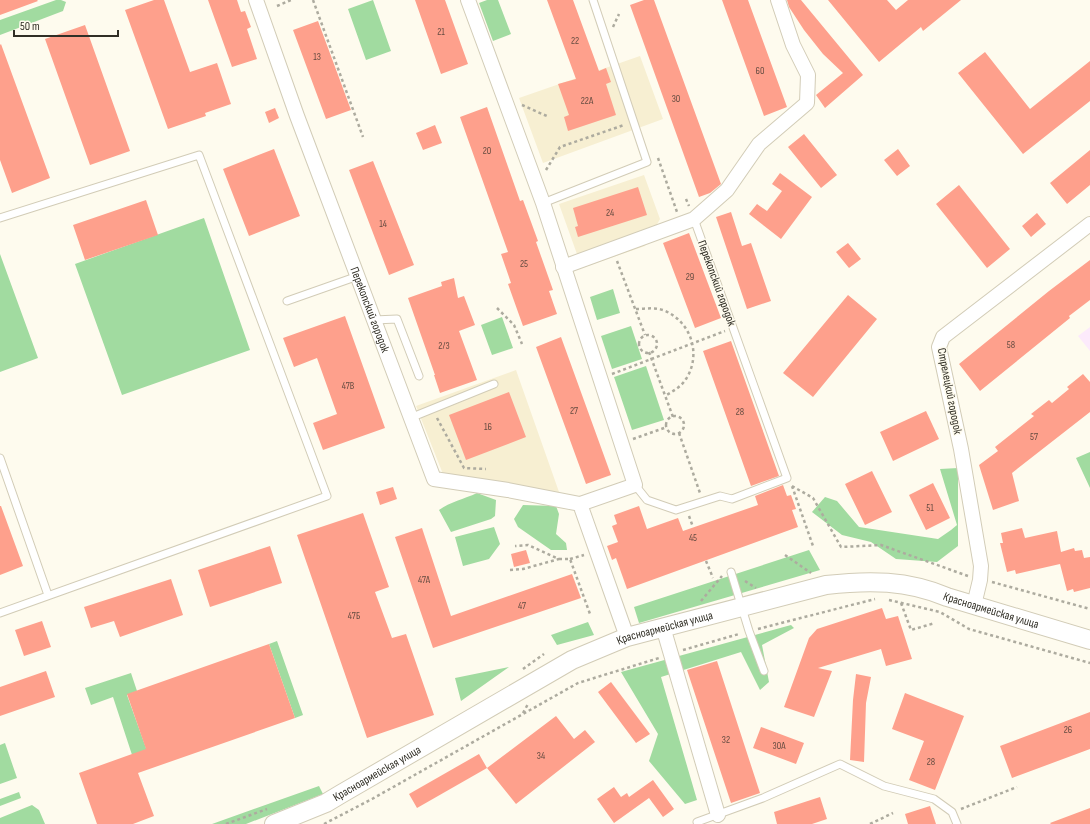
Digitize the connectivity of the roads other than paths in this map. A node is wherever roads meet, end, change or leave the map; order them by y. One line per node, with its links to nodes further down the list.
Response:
1 (256, 0): 10 (street, Перекопский городок)
2 (468, 0): 5 (street)
3 (593, 0): 5 (lane)
4 (778, 0): 7 (street)
5 (543, 202): 9 (street)
6 (0, 218): 20 (lane)
7 (688, 222): 9 (street); 17 (lane, Перекопский городок)
8 (1090, 224): 21 (street, Стрелецкий городок)
9 (563, 267): 17 (street)
10 (358, 276): 11 (lane); 12 (street, Перекопский городок)
11 (287, 301)
12 (374, 320): 13 (lane); 15 (street, Перекопский городок)
13 (419, 376)
14 (494, 384): 15 (lane)
15 (410, 418): 18 (street, Перекопский городок)
16 (0, 458): 20 (lane)
17 (635, 485): 18 (street)
18 (580, 504): 25 (street)
19 (731, 572): 22 (lane)
20 (48, 595): 23 (lane)
21 (974, 605): 22 (street, Красноармейская улица); 26 (street, Красноармейская улица)
22 (741, 607): 24 (street, Красноармейская улица); 27 (lane)
23 (0, 613)
24 (663, 628): 25 (street, Красноармейская улица); 28 (street)
25 (627, 637): 30 (street, Красноармейская улица)
26 (1090, 640)
27 (764, 671)
28 (718, 815): 29 (lane); 31 (lane)
29 (697, 822)
30 (274, 824)
31 (957, 824)

